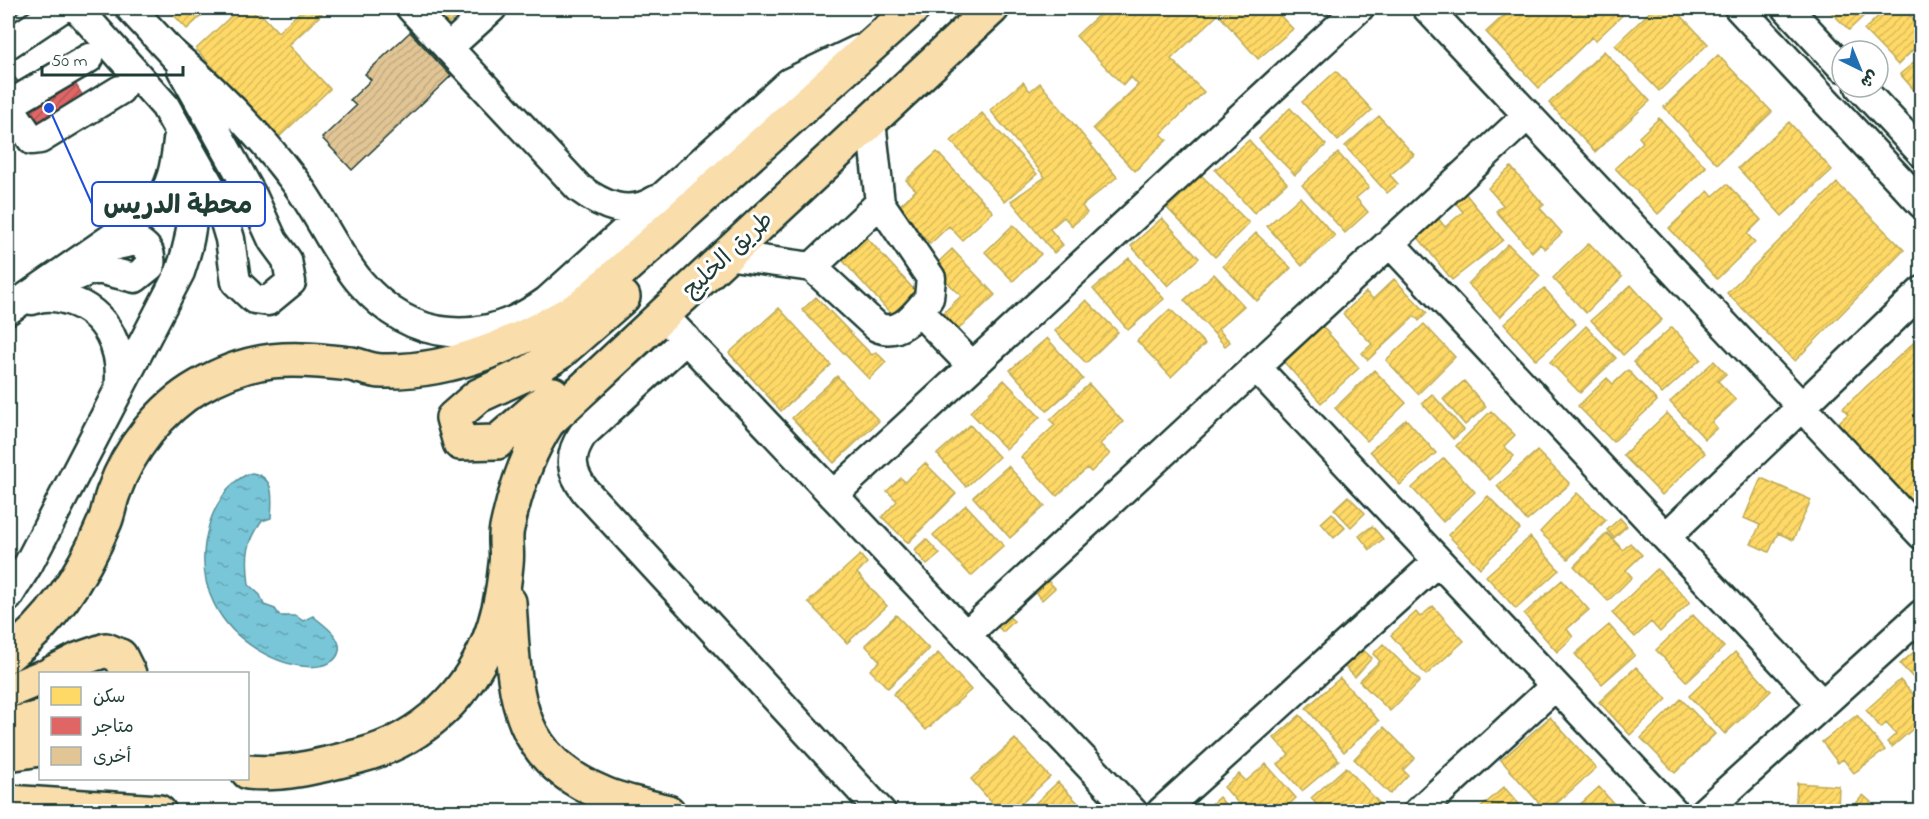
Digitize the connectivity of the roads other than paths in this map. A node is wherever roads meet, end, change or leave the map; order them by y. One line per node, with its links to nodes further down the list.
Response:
1 (62, 8): 13 (street)
2 (77, 8): 14 (street)
3 (130, 8): 16 (street)
4 (411, 8): 15 (street)
5 (492, 8): 15 (street)
6 (914, 8): 12 (main road)
7 (992, 8): 21 (main road, طريق الخليج)
8 (1359, 8): 41 (street)
9 (1427, 8): 20 (street)
10 (1739, 8): 28 (street)
11 (1787, 8): 17 (street)
12 (879, 40): 25 (main road); 26 (street)
13 (8, 45)
14 (96, 46): 18 (street); 18 (street)
15 (448, 48): 24 (street)
16 (170, 51): 22 (street); 33 (street); 39 (street)
17 (1830, 54)
18 (133, 86): 22 (street)
19 (1871, 99): 23 (street)
20 (1528, 116): 29 (street); 44 (street)
21 (871, 122): 27 (street); 31 (main road, طريق الخليج)
22 (186, 140): 30 (street); 43 (street)
23 (1922, 153)
24 (579, 188): 26 (street); 33 (street)
25 (713, 188): 38 (main road); 39 (main road)
26 (669, 192): 33 (street)
27 (880, 203): 32 (street); 37 (street)
28 (1922, 204)
29 (1390, 243): 42 (street); 47 (street)
30 (93, 251): 35 (street); 36 (street)
31 (726, 255): 32 (street); 38 (main road, طريق الخليج)
32 (812, 267): 37 (street)
33 (580, 270)
34 (1922, 291): 44 (street)
35 (40, 296): 36 (street); 43 (street)
36 (8, 310)
37 (919, 310): 41 (street)
38 (662, 314): 40 (street); 49 (main road, طريق الخليج)
39 (536, 333): 53 (main road)
40 (686, 339): 45 (street); 68 (street)
41 (972, 366): 45 (street)
42 (1256, 367): 48 (street); 52 (street)
43 (118, 395): 50 (street)
44 (1802, 406): 46 (street); 47 (street)
45 (833, 495): 52 (street)
46 (1922, 535)
47 (1666, 537): 59 (street)
48 (1438, 561): 57 (street); 70 (street)
49 (507, 563): 64 (main road); 67 (main road)
50 (8, 597)
51 (1922, 614): 59 (street)
52 (966, 635): 69 (street)
53 (8, 655)
54 (55, 672): 55 (main road)
55 (128, 672)
56 (39, 678): 58 (main road)
57 (1555, 686): 71 (street); 72 (street)
58 (8, 691)
59 (1822, 704): 73 (street)
60 (39, 718): 61 (main road)
61 (8, 725)
62 (39, 749): 63 (main road)
63 (8, 754)
64 (249, 772)
65 (8, 802): 66 (main road)
66 (159, 812)
67 (668, 812)
68 (881, 812)
69 (1133, 812)
70 (1161, 812)
71 (1418, 812)
72 (1674, 812)
73 (1704, 812)

